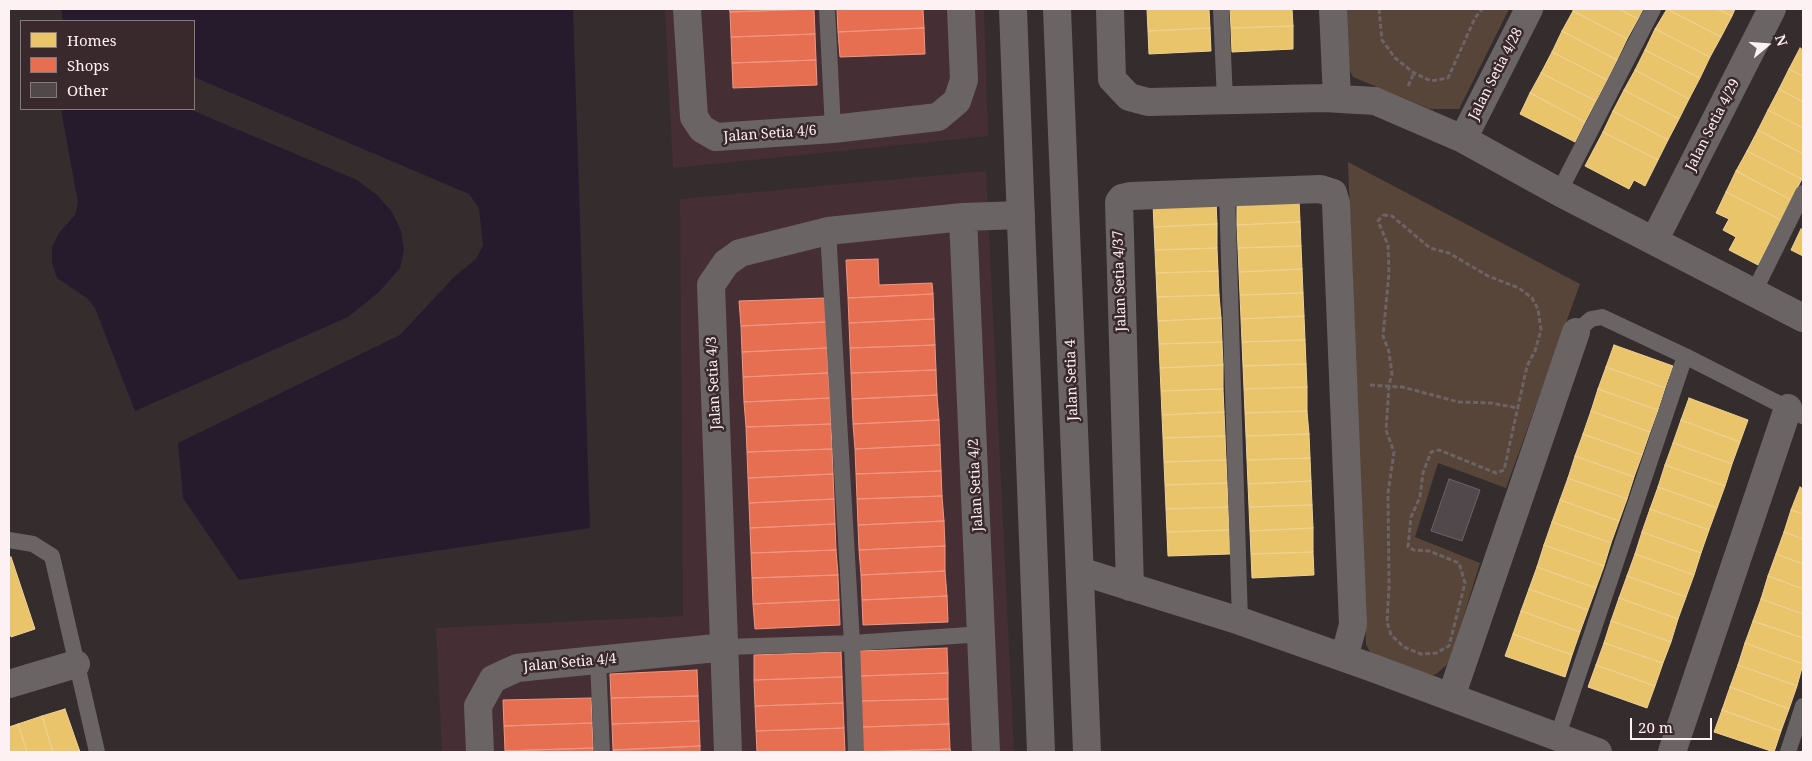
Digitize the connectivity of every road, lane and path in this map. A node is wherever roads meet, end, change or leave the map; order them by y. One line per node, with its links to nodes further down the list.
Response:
1 (687, 9): 16 (street, Jalan Setia 4/6)
2 (827, 9): 16 (lane)
3 (961, 9): 16 (street, Jalan Setia 4/6)
4 (1013, 9): 21 (street)
5 (1057, 9): 35 (street, Jalan Setia 4)
6 (1110, 9): 15 (street)
7 (1221, 9): 15 (lane)
8 (1332, 9): 14 (street)
9 (1379, 9): 10 (path)
10 (1482, 9)
11 (1529, 9): 17 (street, Jalan Setia 4/28)
12 (1653, 9): 19 (lane)
13 (1772, 9): 24 (street, Jalan Setia 4/29)
14 (1337, 98): 15 (street); 17 (street)
15 (1225, 100)
16 (833, 129)
17 (1463, 139): 19 (street)
18 (1227, 192): 36 (street, Jalan Setia 4/37); 37 (lane); 41 (street, Jalan Setia 4/37)
19 (1559, 192): 24 (street)
20 (1803, 193): 25 (lane)
21 (1021, 215): 22 (street, Jalan Setia 4/3); 54 (street)
22 (963, 217): 23 (street, Jalan Setia 4/3); 38 (street, Jalan Setia 4/2)
23 (828, 231): 39 (lane); 40 (street, Jalan Setia 4/3)
24 (1654, 241): 25 (street)
25 (1754, 292): 26 (street)
26 (1803, 318)
27 (1576, 332): 28 (lane); 45 (street)
28 (1685, 356): 33 (lane); 47 (lane)
29 (1365, 385): 30 (path)
30 (1389, 385): 31 (path); 31 (path); 31 (path)
31 (1517, 407): 32 (path)
32 (1525, 410)
33 (1796, 412): 57 (street)
34 (9, 540): 43 (lane)
35 (1080, 571): 36 (street); 55 (street, Jalan Setia 4)
36 (1130, 587): 37 (street)
37 (1240, 621): 41 (street)
38 (983, 634): 39 (lane); 53 (street, Jalan Setia 4/2)
39 (852, 643): 40 (lane); 52 (lane)
40 (726, 648): 42 (street, Jalan Setia 4/4); 51 (street, Jalan Setia 4/3)
41 (1344, 658): 45 (street)
42 (598, 661): 49 (street, Jalan Setia 4/4); 50 (lane)
43 (76, 664): 44 (street); 48 (lane)
44 (9, 684)
45 (1451, 697): 47 (street)
46 (1803, 706): 58 (lane)
47 (1557, 738): 56 (street)
48 (97, 752)
49 (480, 752)
50 (602, 752)
51 (728, 752)
52 (856, 752)
53 (986, 752)
54 (1041, 752)
55 (1087, 752)
56 (1598, 752)
57 (1672, 752)
58 (1788, 752)

